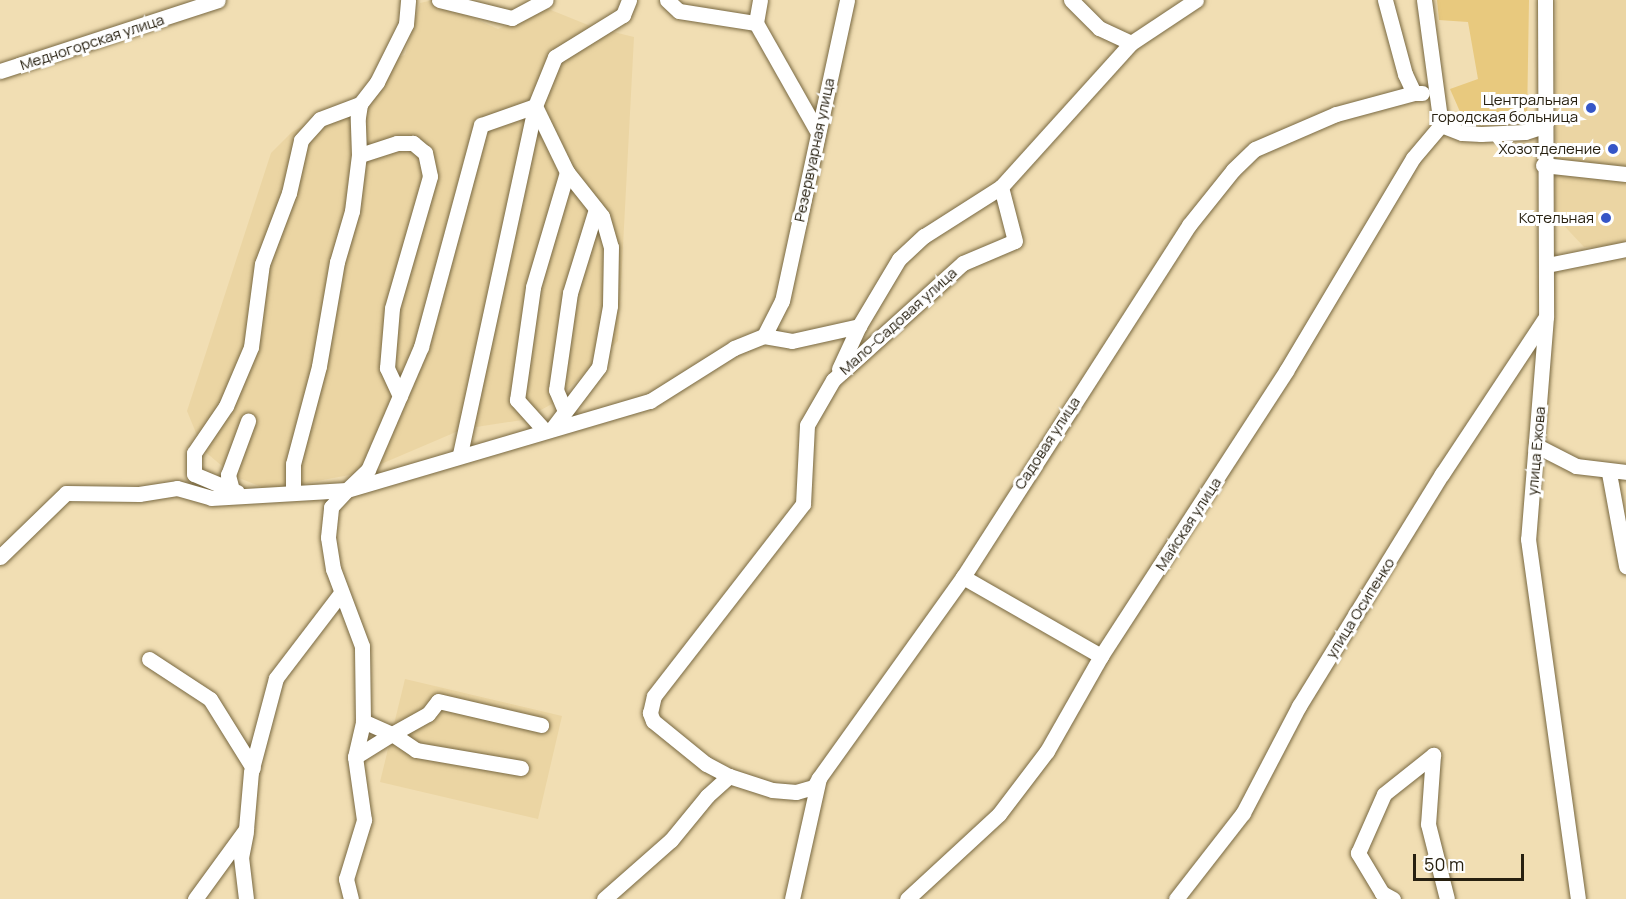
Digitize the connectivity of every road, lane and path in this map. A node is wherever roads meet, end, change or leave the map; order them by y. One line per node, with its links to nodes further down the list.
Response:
1 (218, 0): 16 (street, Медногорская улица)
2 (408, 0): 19 (street)
3 (439, 0): 4 (street)
4 (546, 0)
5 (629, 0): 20 (street)
6 (667, 0): 14 (street)
7 (760, 0): 14 (street)
8 (847, 0): 23 (street, Резервуарная улица)
9 (1071, 0): 15 (street)
10 (1196, 0): 15 (street)
11 (1385, 0): 18 (street)
12 (1424, 0): 17 (street)
13 (1545, 0): 22 (street, улица Ежова)
14 (756, 23): 23 (street)
15 (1131, 43): 28 (street)
16 (0, 71)
17 (1434, 92): 18 (street); 21 (street)
18 (1414, 93): 50 (street, Садовая улица)
19 (360, 104): 24 (street); 44 (street)
20 (535, 106): 26 (street); 36 (street); 41 (street)
21 (1441, 125): 22 (street); 52 (street, Майская улица)
22 (1544, 126): 25 (street, улица Ежова)
23 (817, 130): 34 (street, Резервуарная улица)
24 (359, 154): 36 (street); 46 (street)
25 (1543, 165): 27 (street); 31 (street, улица Ежова)
26 (567, 172): 29 (street); 39 (street)
27 (1626, 174)
28 (1001, 187): 33 (street); 35 (street, Мало-Садовая улица)
29 (596, 209): 37 (street); 37 (street)
30 (1626, 249): 31 (street)
31 (1547, 265): 32 (street, улица Ежова)
32 (1546, 317): 40 (street, улица Ежова); 69 (street, улица Осипенко)
33 (859, 326): 34 (street); 35 (street)
34 (764, 336): 39 (street)
35 (833, 380): 60 (street, Мало-Садовая улица)
36 (400, 396): 45 (street)
37 (566, 411): 39 (street)
38 (248, 421): 44 (street)
39 (548, 430): 41 (street)
40 (1537, 446): 43 (street); 72 (street, улица Ежова)
41 (460, 454): 45 (street)
42 (1626, 472): 43 (street)
43 (1609, 473): 49 (street)
44 (232, 490): 47 (street)
45 (347, 490): 46 (street); 51 (street)
46 (293, 493): 47 (street)
47 (252, 497): 48 (street)
48 (0, 557)
49 (1626, 566)
50 (963, 577): 52 (street); 61 (street, Садовая улица)
51 (341, 593): 54 (street); 58 (street)
52 (1101, 656): 68 (street, Майская улица)
53 (149, 659): 58 (street)
54 (363, 721): 56 (street); 57 (street)
55 (540, 725): 56 (street)
56 (392, 734): 57 (street); 59 (street)
57 (355, 757): 65 (street)
58 (252, 768): 62 (street)
59 (522, 768)
60 (729, 776): 61 (street); 66 (street)
61 (819, 778): 67 (street, Садовая улица)
62 (246, 829): 63 (street); 64 (street)
63 (195, 899)
64 (246, 899)
65 (351, 899)
66 (604, 899)
67 (792, 899)
68 (907, 899)
69 (1176, 899)
70 (1393, 899): 71 (street)
71 (1447, 899)
72 (1578, 899)

